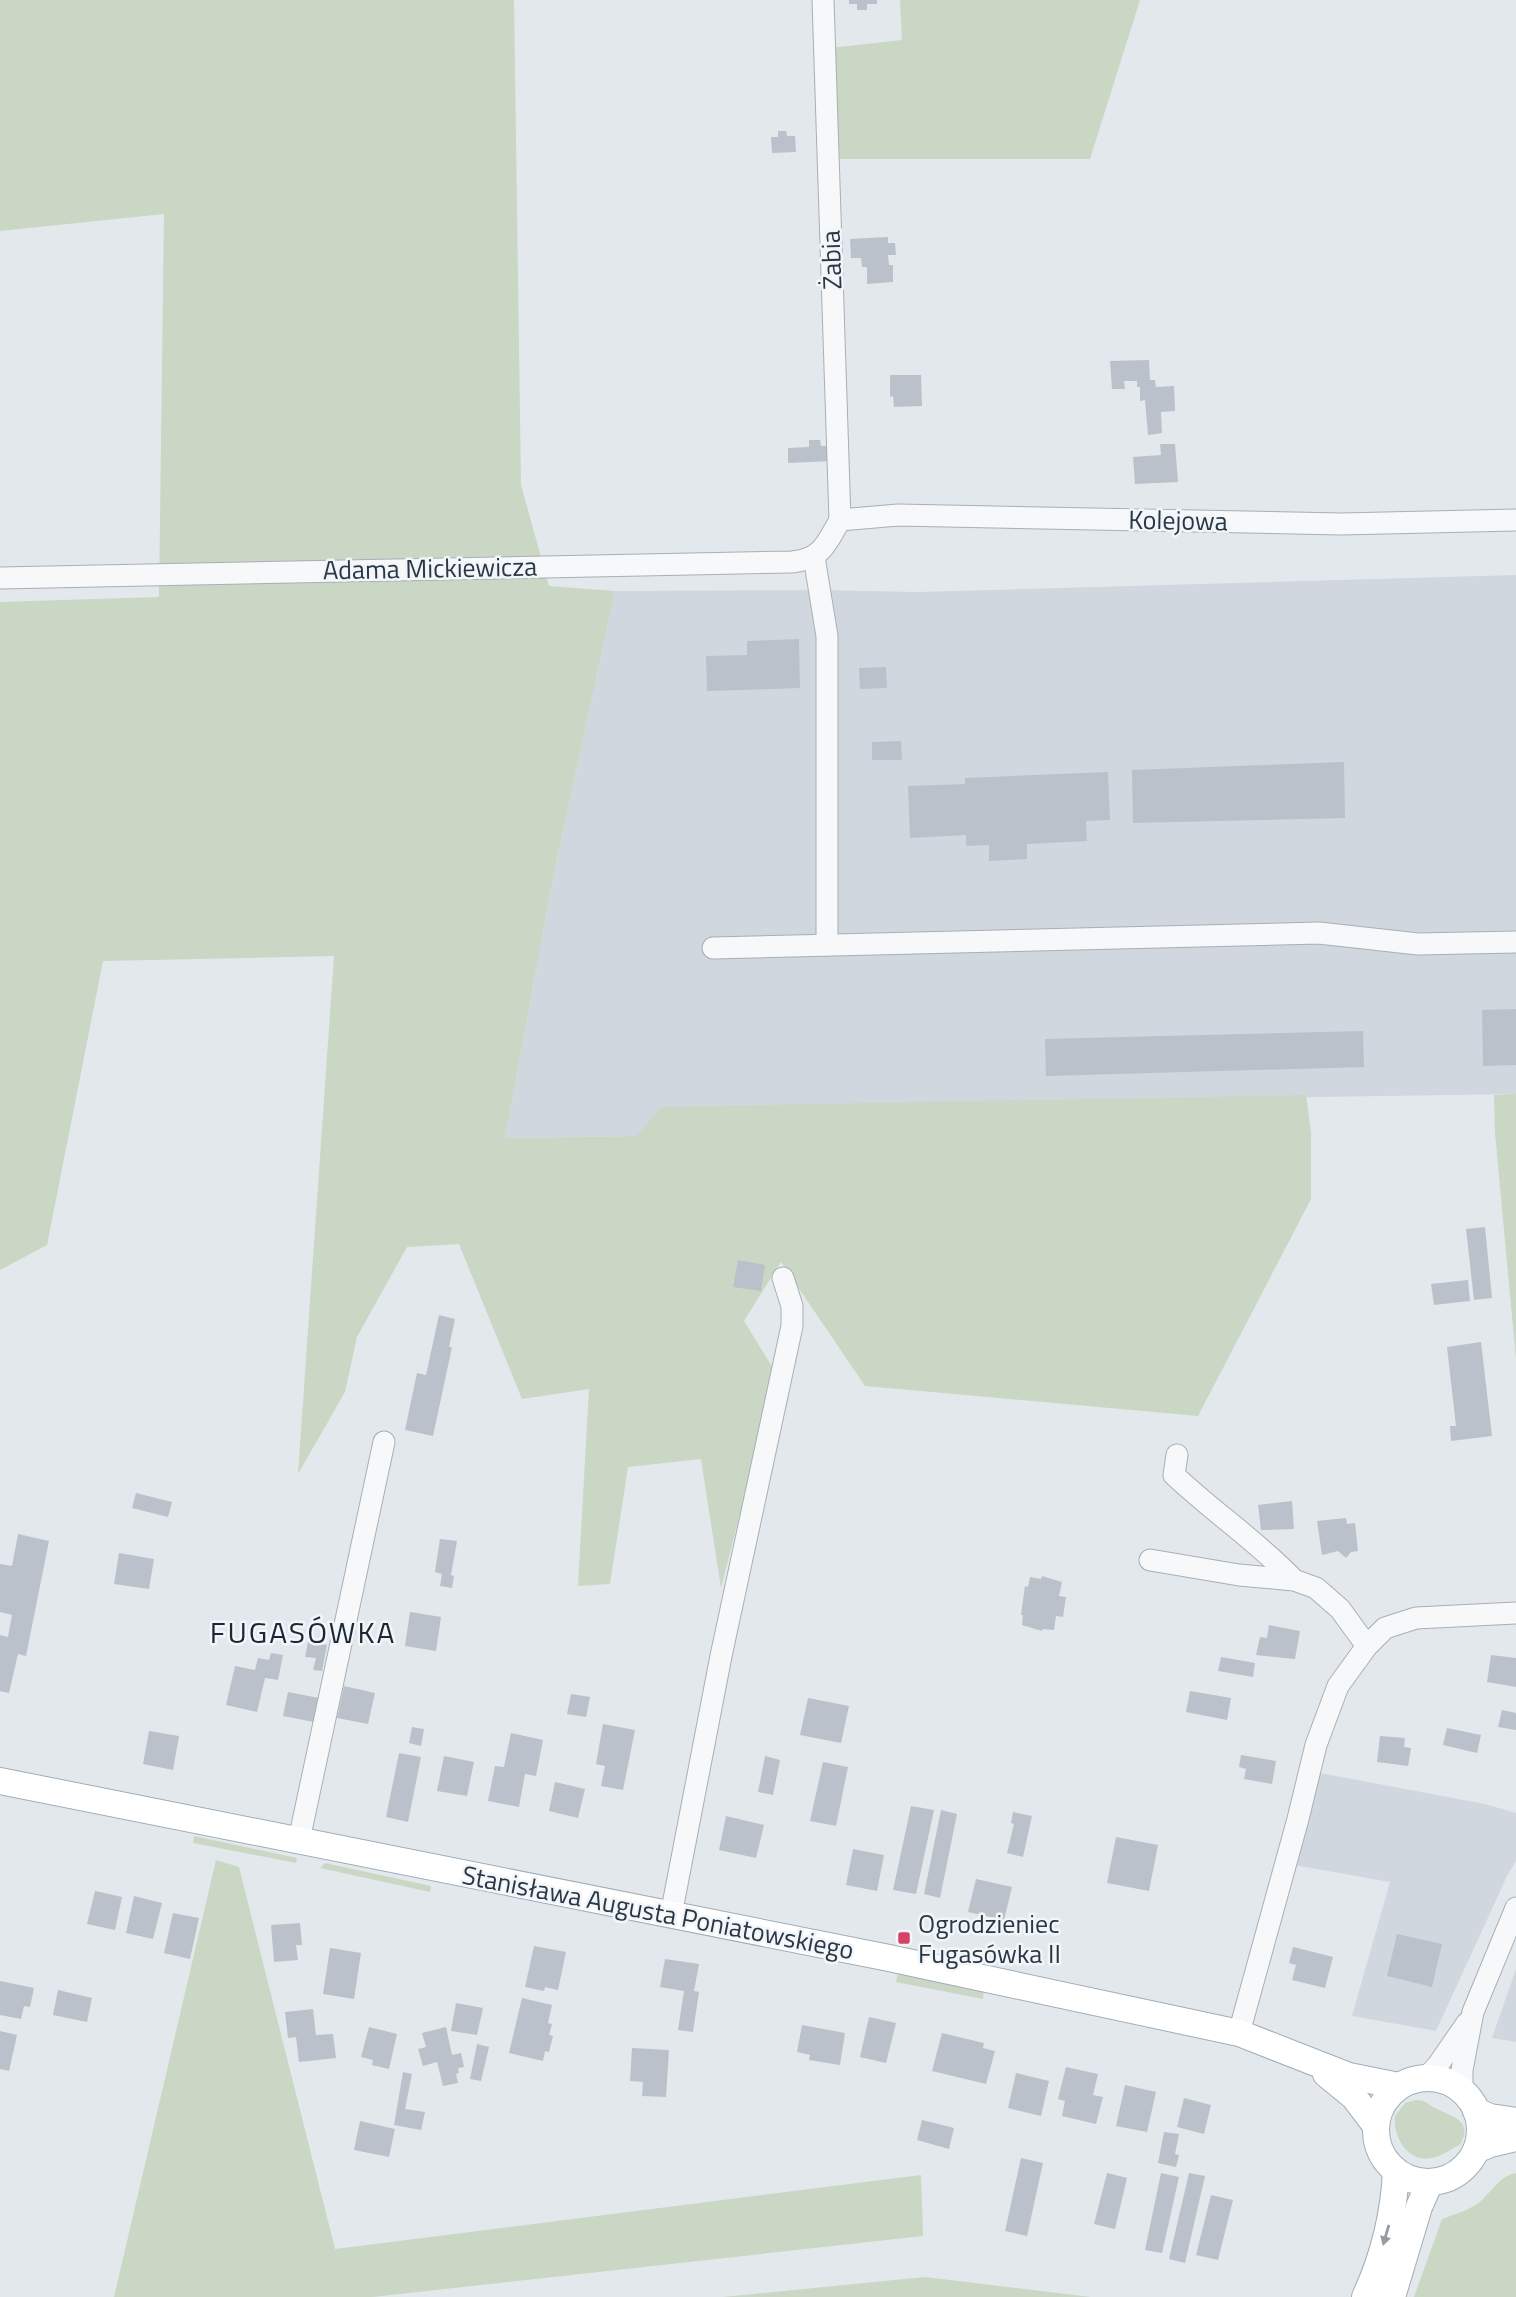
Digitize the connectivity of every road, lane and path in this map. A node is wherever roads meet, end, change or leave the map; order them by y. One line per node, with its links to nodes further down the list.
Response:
1 (823, 0): 2 (street, Żabia)
2 (840, 520): 3 (street, Kolejowa); 4 (street)
3 (1516, 520)
4 (814, 557): 5 (street, Adama Mickiewicza); 7 (street)
5 (0, 578)
6 (1516, 942): 7 (street)
7 (827, 945): 8 (street)
8 (713, 948)
9 (783, 1278): 19 (street)
10 (384, 1442): 17 (street)
11 (1177, 1455): 13 (street)
12 (1150, 1560): 13 (street)
13 (1294, 1580): 15 (street)
14 (1516, 1613): 15 (street)
15 (1367, 1646): 21 (street)
16 (0, 1781): 17 (main road, Stanisława Augusta Poniatowskiego)
17 (299, 1840): 19 (main road, Stanisława Augusta Poniatowskiego)
18 (1516, 1908): 20 (street)
19 (671, 1915): 21 (main road, Stanisława Augusta Poniatowskiego)
20 (1474, 2012): 23 (street); 25 (street)
21 (1239, 2034): 22 (main road, Stanisława Augusta Poniatowskiego)
22 (1310, 2062): 24 (main road, Stanisława Augusta Poniatowskiego); 27 (main road, Stanisława Augusta Poniatowskiego)
23 (1425, 2079): 24 (main road); 25 (main road)
24 (1399, 2087): 27 (main road)
25 (1469, 2101): 26 (main road); 29 (main road)
26 (1516, 2120)
27 (1376, 2126): 30 (main road)
28 (1516, 2138): 29 (main road)
29 (1476, 2150): 31 (main road)
30 (1396, 2171): 31 (main road); 32 (main road, one-way to 32)
31 (1430, 2182): 33 (main road)
32 (1365, 2297)
33 (1392, 2297)

